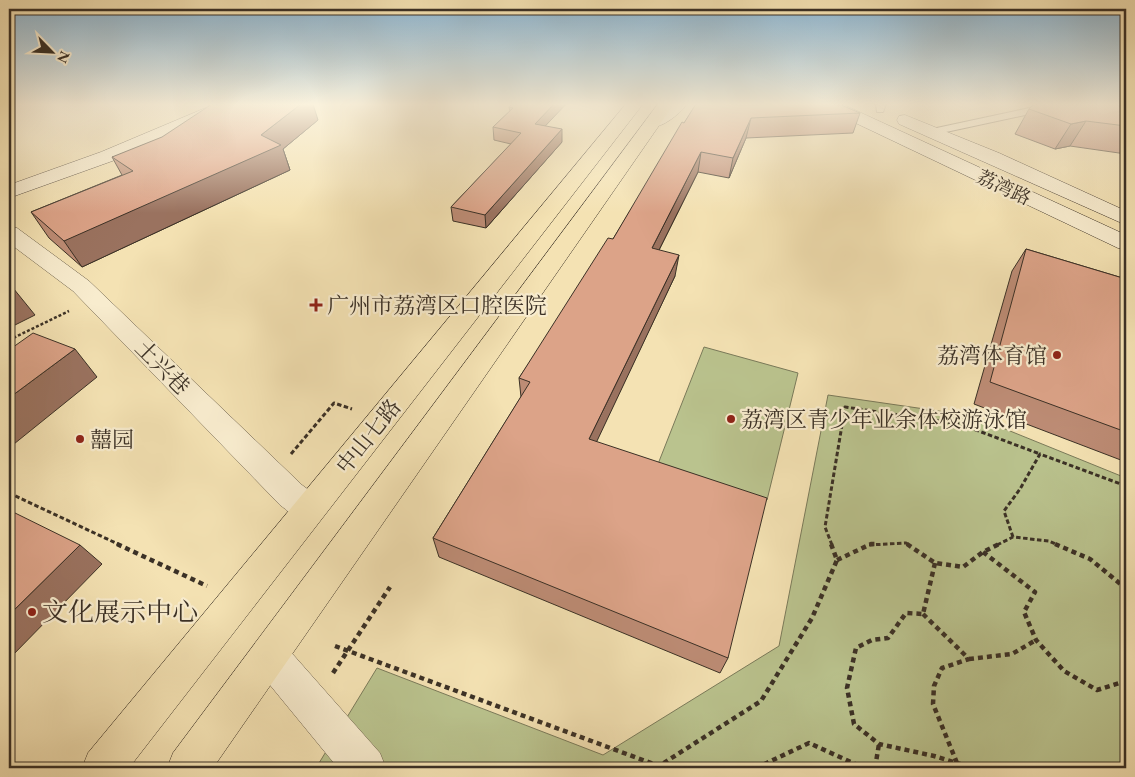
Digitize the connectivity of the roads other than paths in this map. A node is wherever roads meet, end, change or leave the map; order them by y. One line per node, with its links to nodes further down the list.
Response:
1 (144, 140): 6 (main road)
2 (625, 140): 10 (main road, 中山七路)
3 (630, 140): 11 (main road, 中山七路)
4 (906, 140): 9 (main road, 荔湾路)
5 (952, 140): 7 (main road, 荔湾路)
6 (9, 192)
7 (1126, 219)
8 (9, 233): 10 (main road, 土兴巷)
9 (1126, 243)
10 (310, 509): 12 (main road, 中山七路)
11 (270, 655): 13 (main road, 中山七路); 14 (main road)
12 (103, 768)
13 (188, 768)
14 (365, 768)

